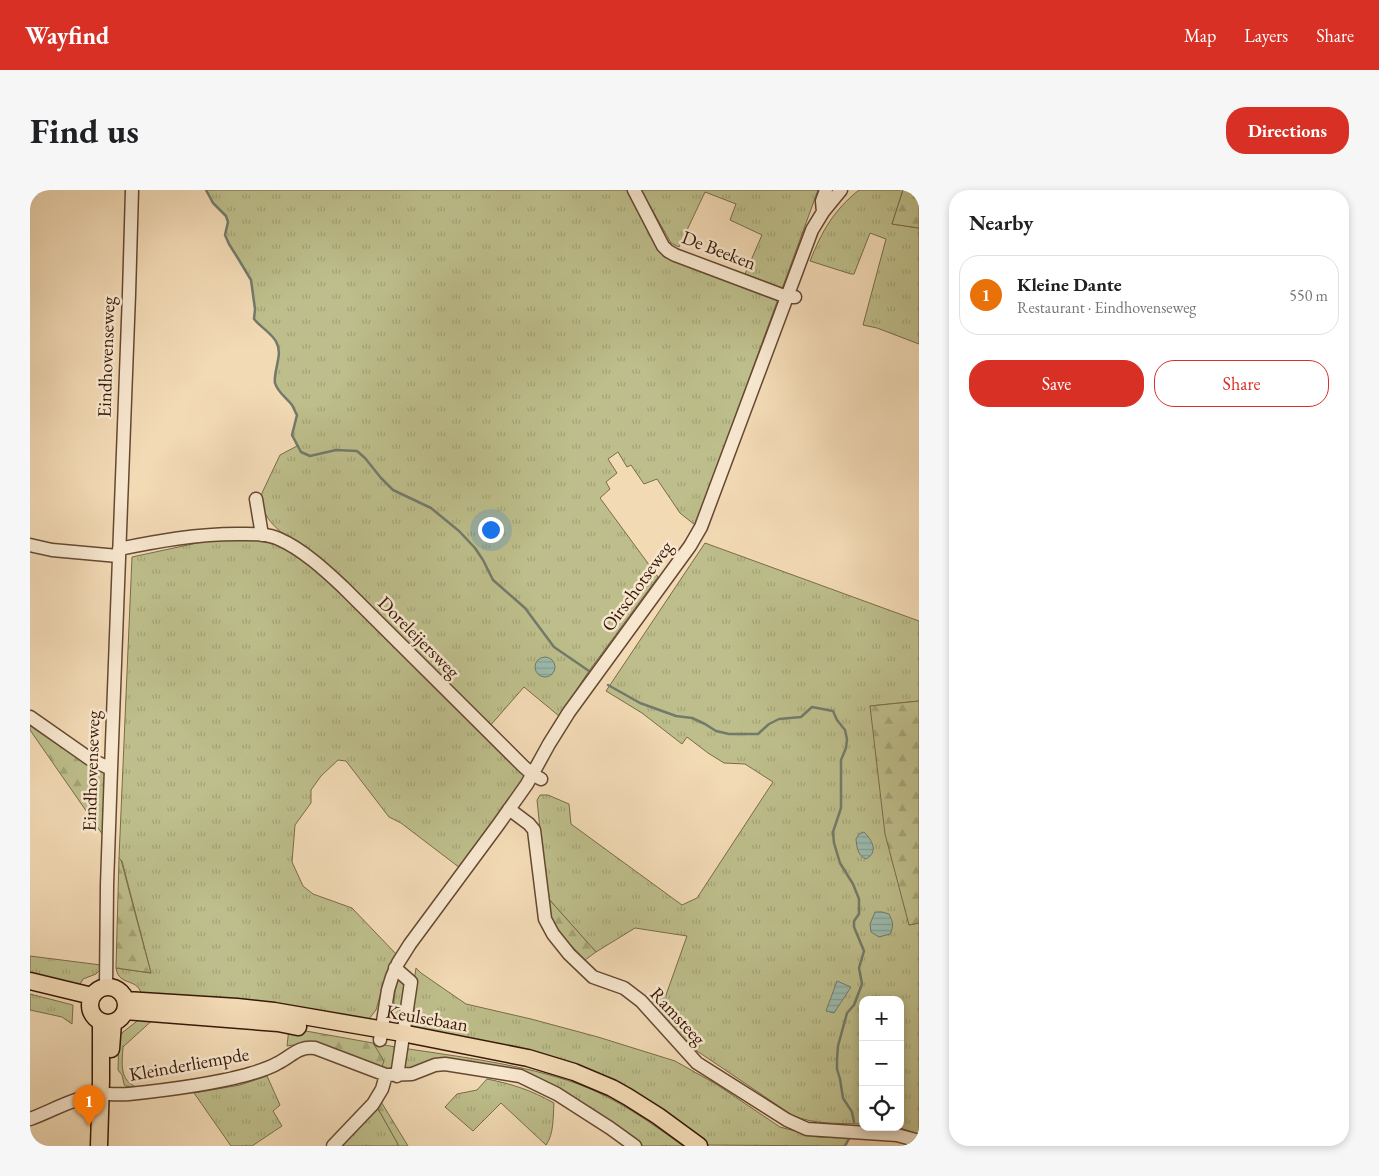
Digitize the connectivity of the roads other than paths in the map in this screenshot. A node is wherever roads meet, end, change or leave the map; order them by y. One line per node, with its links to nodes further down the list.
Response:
1 (132, 190): 10 (street, Eindhovenseweg)
2 (634, 190): 6 (street, De Beeken)
3 (826, 190): 5 (street)
4 (841, 190): 5 (street, Oirschotseweg)
5 (823, 212): 6 (street, Oirschotseweg)
6 (791, 297): 13 (street, Oirschotseweg)
7 (256, 499): 8 (street)
8 (262, 535): 10 (street, Doreleijersweg); 13 (street, Doreleijersweg)
9 (30, 545): 10 (street)
10 (119, 553): 12 (street, Eindhovenseweg)
11 (30, 717): 12 (street)
12 (111, 769): 17 (street, Eindhovenseweg)
13 (537, 777): 14 (street, Oirschotseweg)
14 (509, 809): 15 (street, Oirschotseweg); 27 (street, Ramsteeg)
15 (395, 968): 22 (street, Oirschotseweg); 23 (street)
16 (30, 981): 19 (main road)
17 (106, 987): 19 (main road); 20 (main road)
18 (30, 991): 19 (main road)
19 (91, 1001): 21 (main road)
20 (125, 1006): 21 (main road); 22 (main road, Keulsebaan)
21 (107, 1022): 25 (main road)
22 (380, 1035): 23 (main road, Keulsebaan)
23 (402, 1039): 24 (street); 32 (main road, Keulsebaan); 33 (main road, Keulsebaan)
24 (391, 1076): 25 (street, Kleinderliempde); 30 (street); 31 (street)
25 (104, 1094): 26 (street); 28 (main road); 29 (main road)
26 (30, 1119)
27 (919, 1141)
28 (99, 1146)
29 (104, 1146)
30 (333, 1146)
31 (635, 1146)
32 (686, 1146)
33 (699, 1146)

